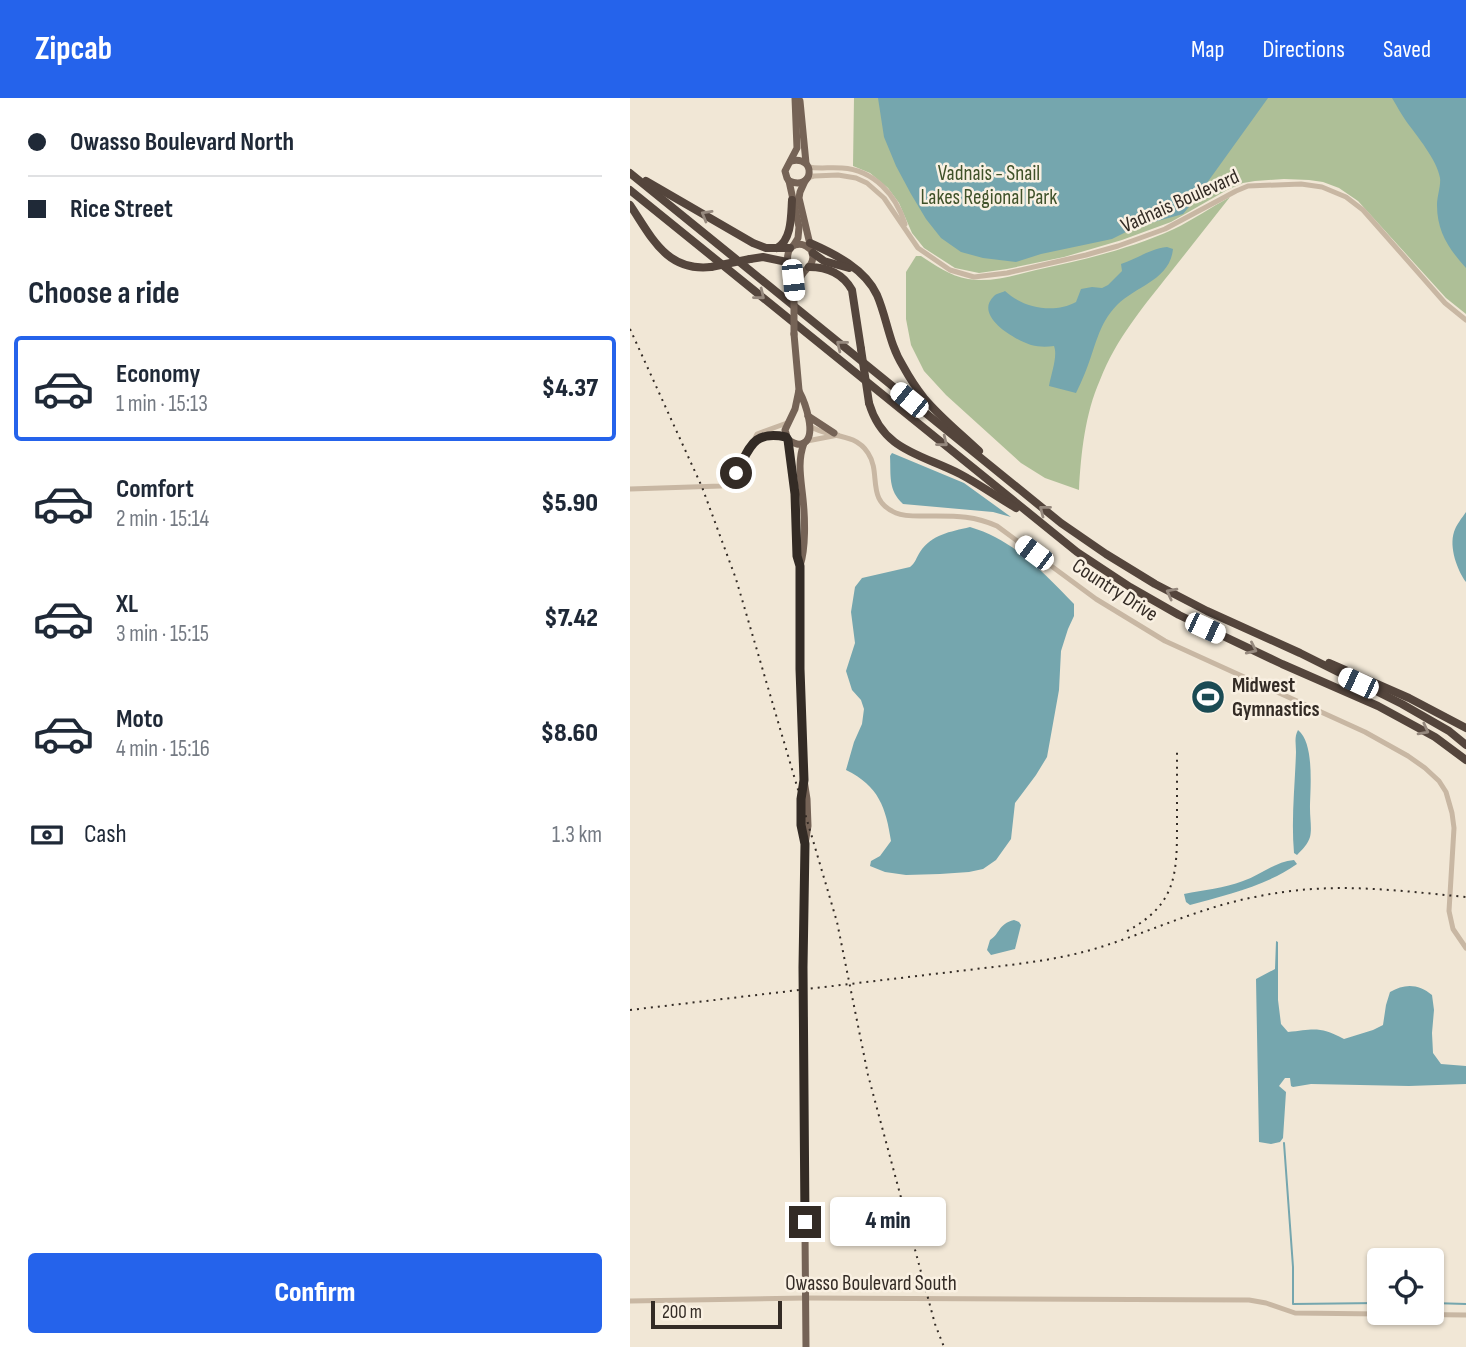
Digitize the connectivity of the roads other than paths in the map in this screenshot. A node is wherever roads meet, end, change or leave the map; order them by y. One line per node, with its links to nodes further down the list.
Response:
1 (798, 98): 2 (main road); 3 (main road)
2 (791, 161): 3 (main road); 7 (main road)
3 (807, 165): 5 (main road); 6 (street)
4 (630, 172): 12 (highway, one-way to 4); 26 (highway, one-way to 4)
5 (806, 180): 6 (street); 7 (main road); 13 (main road)
6 (868, 180): 17 (street, Vadnais Boulevard)
7 (789, 181): 9 (main road)
8 (630, 190): 27 (highway, one-way to 27)
9 (792, 200): 11 (main road); 12 (highway)
10 (630, 205): 14 (highway, bridge)
11 (791, 247): 12 (highway); 13 (main road); 14 (main road)
12 (776, 248)
13 (811, 248): 15 (main road); 26 (highway)
14 (788, 264): 15 (main road); 16 (main road)
15 (807, 269): 16 (main road); 27 (highway, bridge)
16 (794, 295): 18 (main road, bridge)
17 (1466, 320)
18 (799, 390): 19 (main road); 20 (main road)
19 (789, 422): 20 (main road); 22 (main road); 23 (street)
20 (809, 422): 21 (main road); 24 (main road)
21 (836, 434): 24 (street); 33 (street, Country Drive)
22 (787, 439): 23 (street); 24 (main road); 28 (main road)
23 (753, 442): 25 (street)
24 (805, 442): 28 (main road)
25 (630, 489)
26 (1027, 496): 29 (highway, one-way to 26)
27 (1077, 552): 32 (highway, one-way to 32)
28 (800, 566): 34 (main road, bridge)
29 (1300, 653): 30 (highway); 31 (highway)
30 (1466, 728)
31 (1466, 745)
32 (1466, 760)
33 (1466, 948)
34 (805, 1298): 35 (street, Owasso Boulevard South); 36 (street, Owasso Boulevard South); 37 (main road)
35 (630, 1301)
36 (1466, 1315)
37 (806, 1347)

